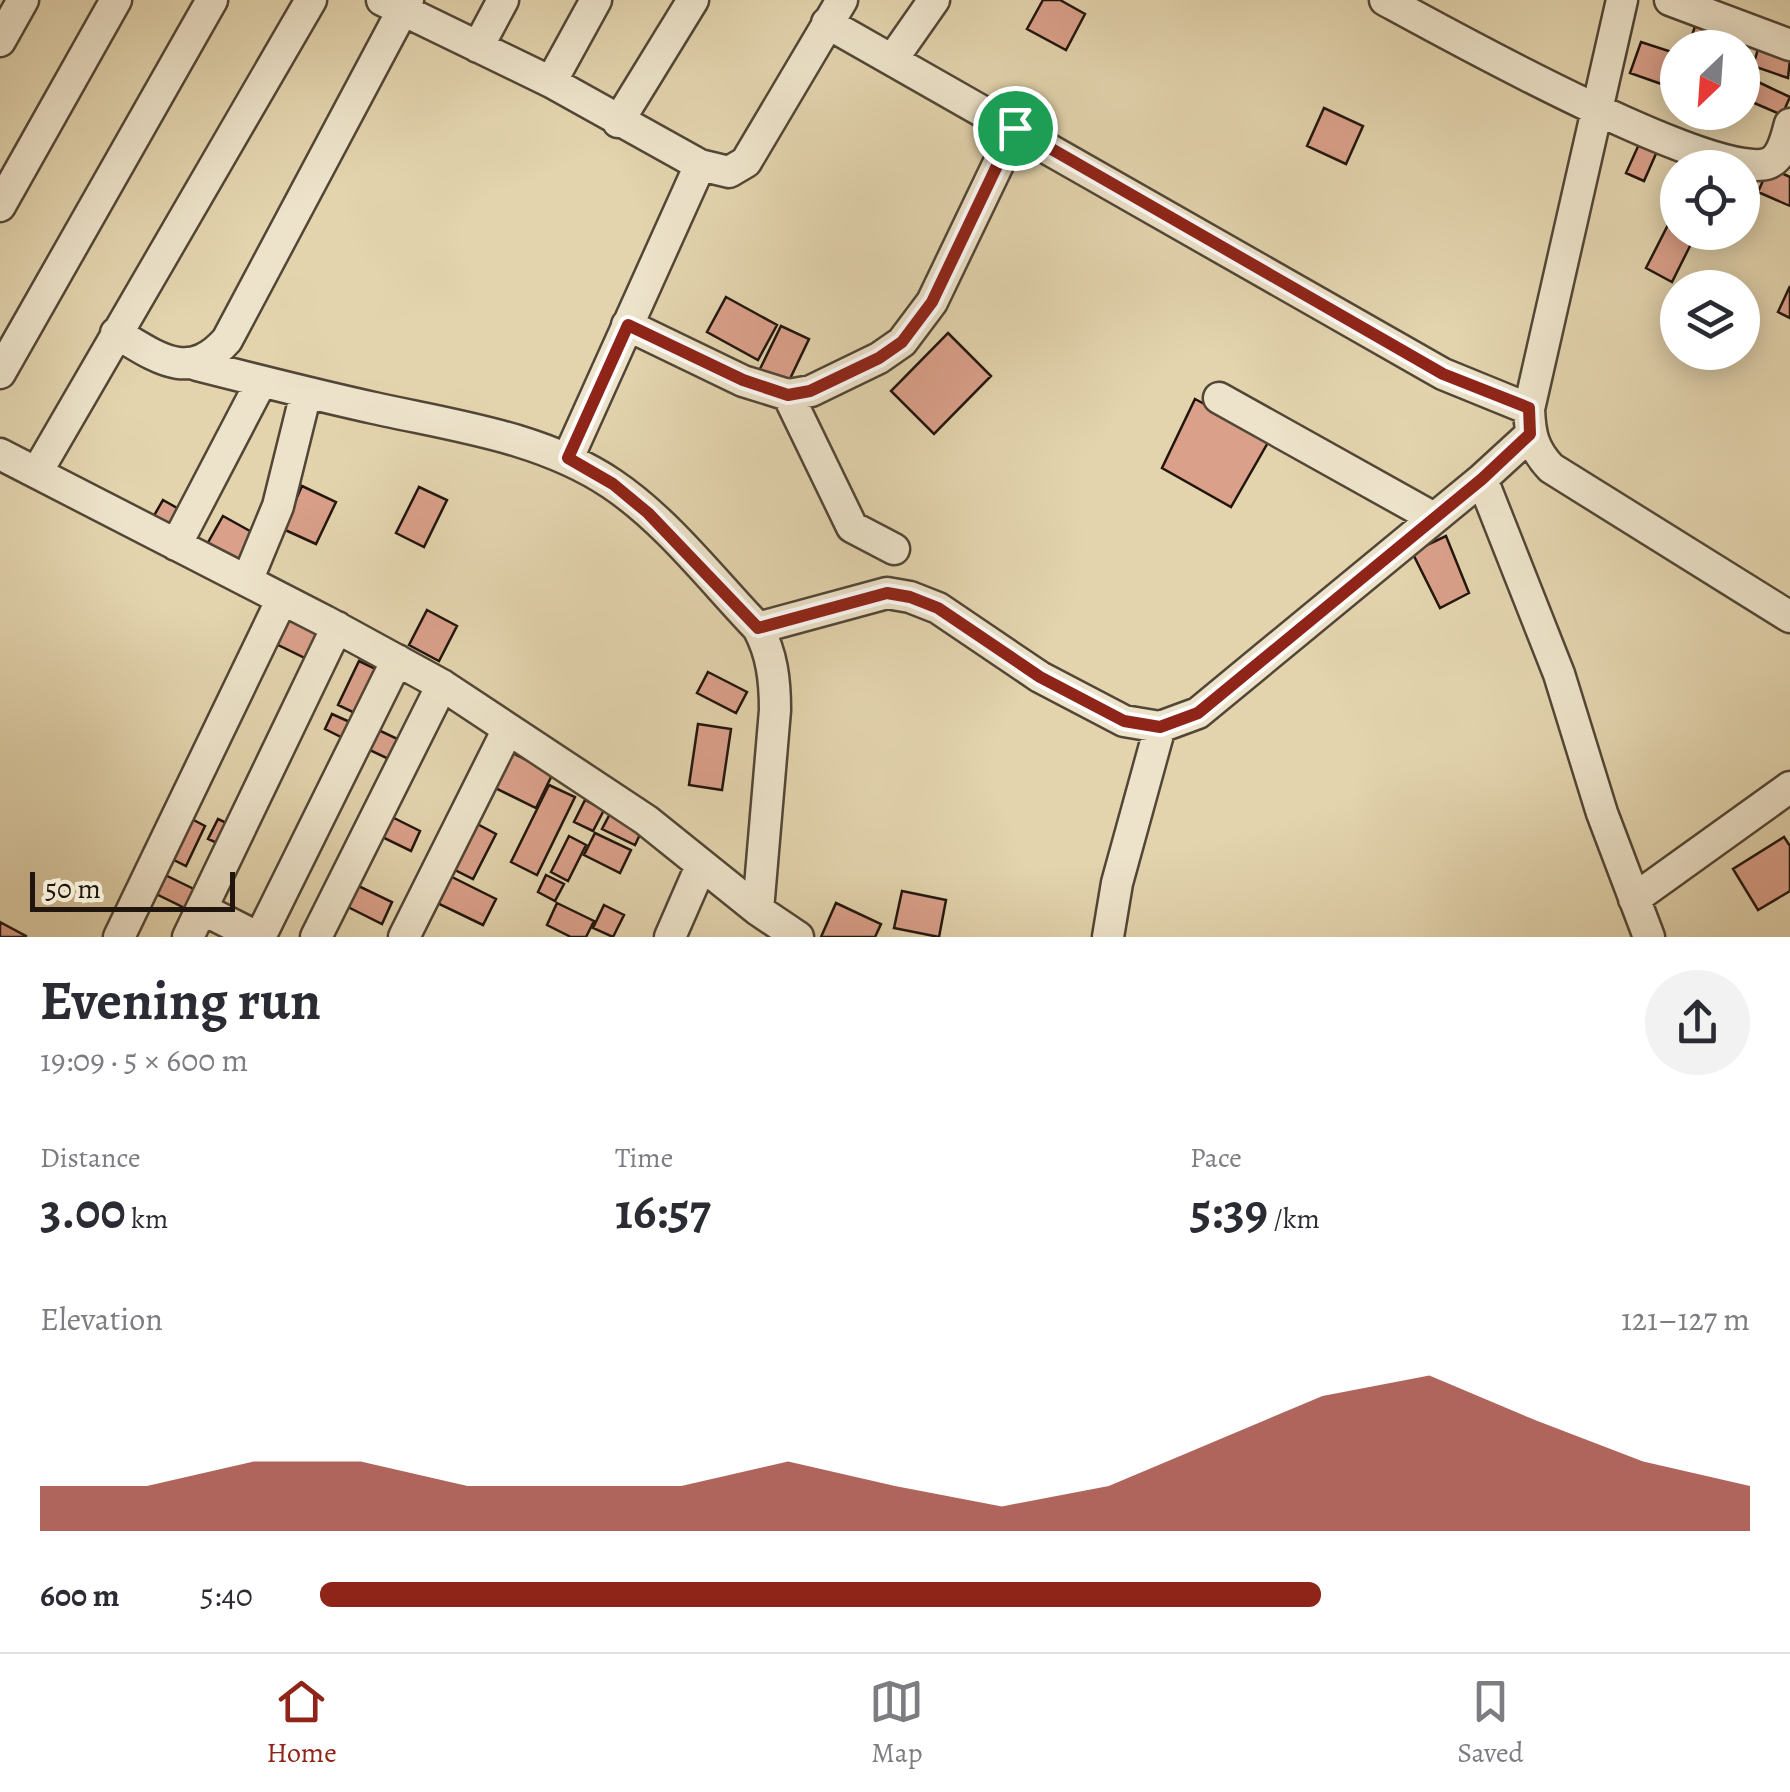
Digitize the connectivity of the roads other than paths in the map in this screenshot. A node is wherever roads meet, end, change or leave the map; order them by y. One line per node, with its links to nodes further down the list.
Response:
1 (24, 0): 14 (street)
2 (116, 0): 24 (street)
3 (212, 0): 28 (street)
4 (310, 0): 26 (street)
5 (503, 0): 16 (street)
6 (596, 0): 18 (street)
7 (693, 0): 20 (street)
8 (934, 0): 17 (street)
9 (1384, 0): 19 (street)
10 (1670, 0): 15 (street)
11 (398, 3): 16 (street); 27 (street)
12 (1615, 3): 19 (street)
13 (834, 12): 17 (street); 23 (street)
14 (0, 41)
15 (1790, 44)
16 (478, 46): 18 (street)
17 (892, 60): 21 (street)
18 (551, 82): 20 (street)
19 (1596, 110): 22 (street); 33 (street)
20 (618, 122): 23 (street)
21 (1015, 128): 31 (street); 33 (street)
22 (1788, 138)
23 (700, 166): 25 (street)
24 (0, 206)
25 (628, 325): 31 (street); 35 (street)
26 (116, 334): 27 (street); 36 (street)
27 (197, 364): 29 (street)
28 (0, 373)
29 (260, 382): 30 (street); 39 (street)
30 (306, 394): 35 (street); 41 (street)
31 (788, 395): 40 (street)
32 (1219, 398): 38 (street)
33 (1530, 422): 37 (street); 43 (street)
34 (0, 454): 36 (street)
35 (568, 458): 45 (street)
36 (37, 472): 39 (street)
37 (1482, 479): 38 (street); 52 (street)
38 (1434, 518): 48 (street)
39 (176, 545): 41 (street)
40 (894, 549)
41 (248, 581): 42 (street)
42 (282, 599): 44 (street); 55 (street)
43 (1790, 617)
44 (337, 628): 46 (street); 53 (street)
45 (758, 628): 48 (street); 54 (street)
46 (398, 660): 47 (street); 57 (street)
47 (442, 685): 49 (street); 58 (street)
48 (1160, 727): 62 (street)
49 (508, 729): 51 (street); 59 (street)
50 (1790, 787): 52 (street)
51 (701, 866): 54 (street); 60 (street)
52 (1634, 899): 63 (street)
53 (202, 909): 56 (street); 57 (street)
54 (758, 910): 61 (street)
55 (118, 937)
56 (188, 937)
57 (258, 937)
58 (316, 937)
59 (404, 937)
60 (670, 937)
61 (798, 937)
62 (1108, 937)
63 (1649, 937)

